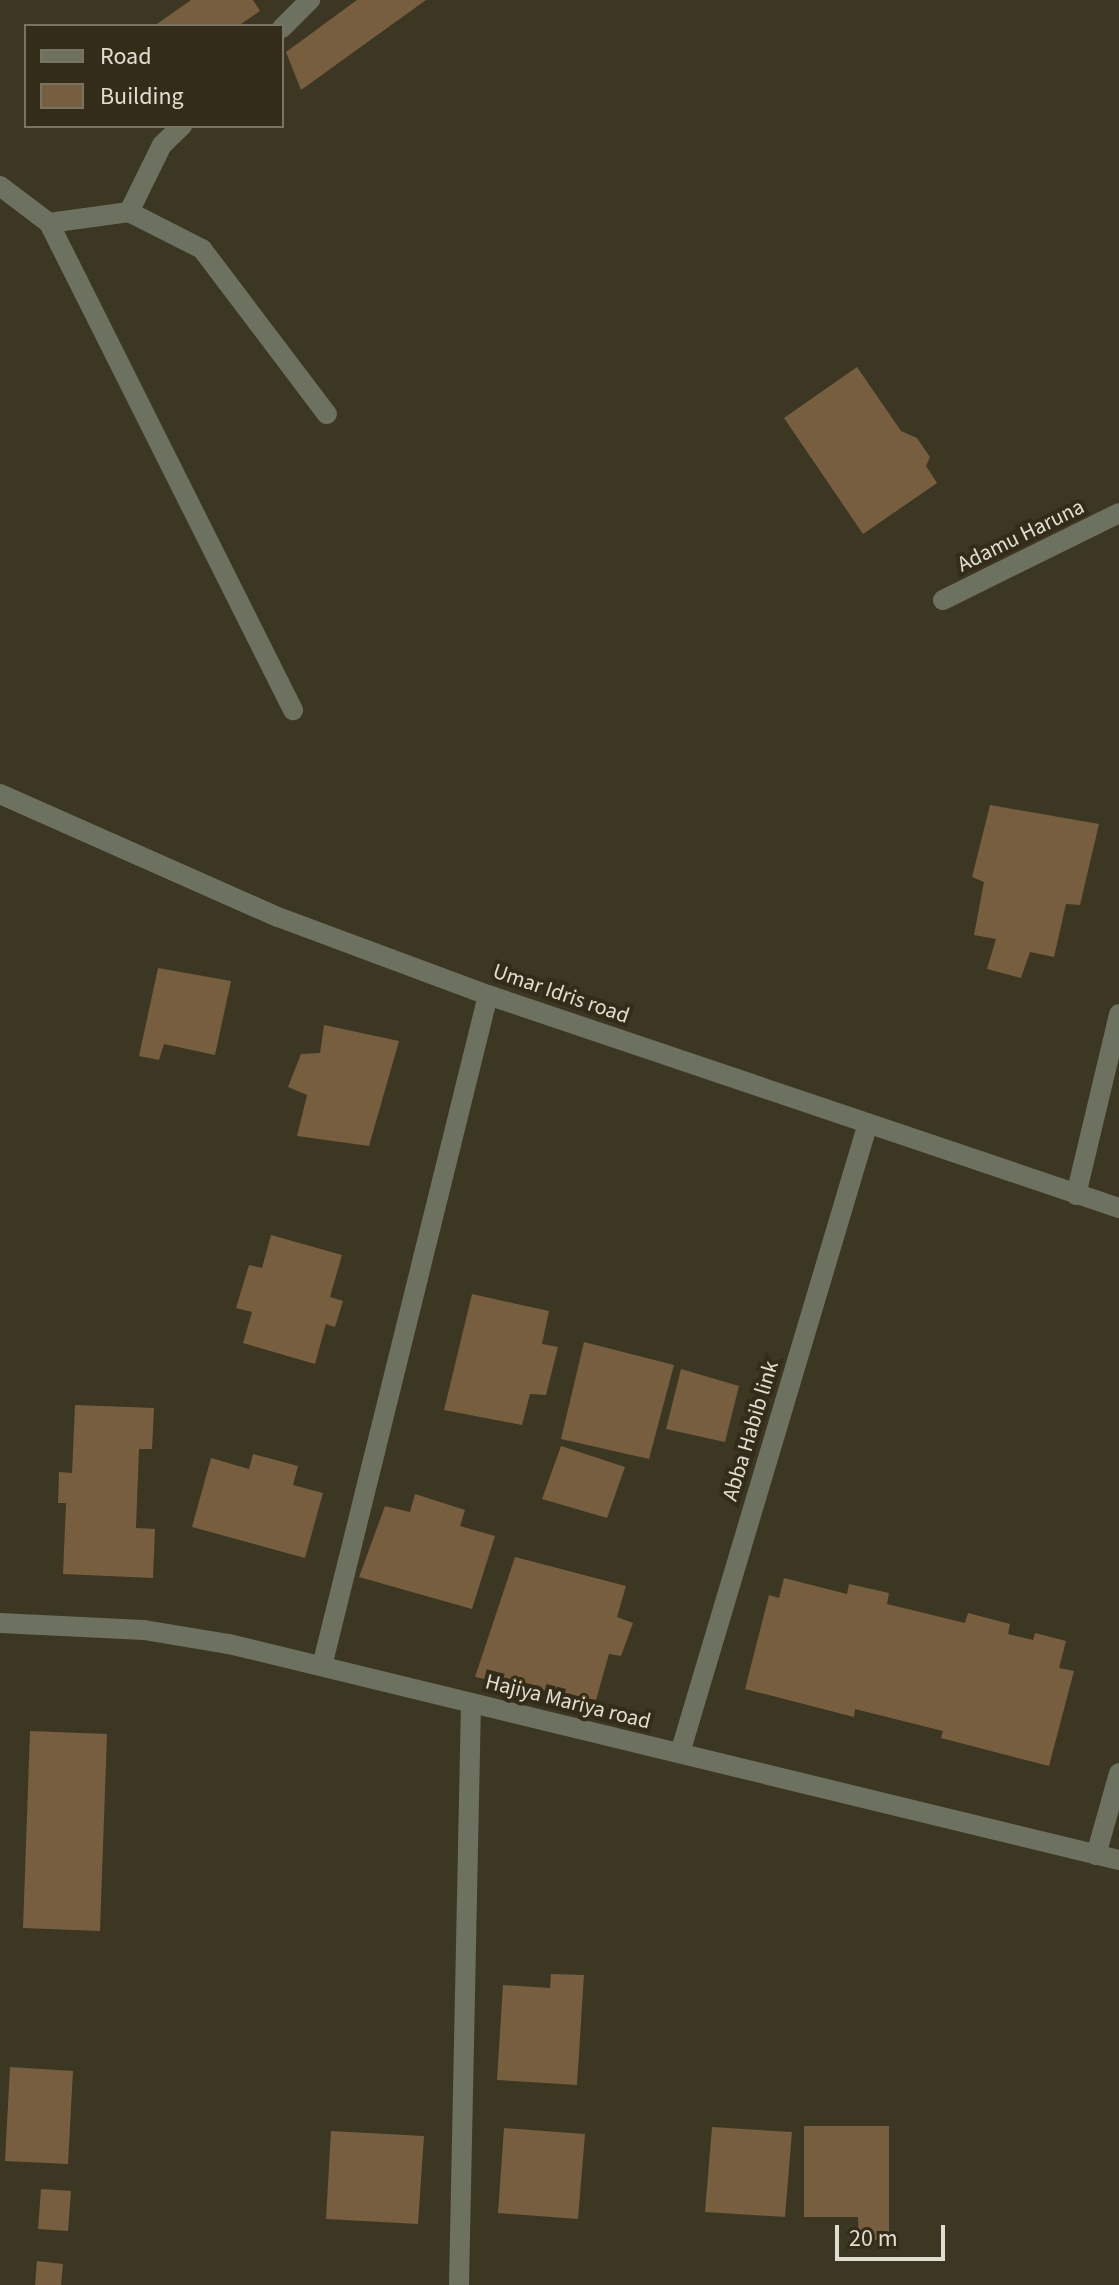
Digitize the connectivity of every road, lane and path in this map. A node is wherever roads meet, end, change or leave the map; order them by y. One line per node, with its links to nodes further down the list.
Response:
1 (310, 0): 2 (street)
2 (284, 26)
3 (180, 128): 5 (street)
4 (0, 186): 6 (street)
5 (129, 212): 6 (street); 7 (street)
6 (49, 223): 10 (street)
7 (327, 414)
8 (1119, 513): 9 (street, Adamu Haruna)
9 (943, 600)
10 (293, 710)
11 (0, 794): 12 (street, Umar Idris road)
12 (488, 995): 14 (street, Umar Idris road); 18 (street)
13 (1119, 1014): 15 (street)
14 (868, 1123): 15 (street, Umar Idris road); 20 (street, Abba Habib link)
15 (1076, 1195): 16 (street, Umar Idris road)
16 (1119, 1208)
17 (0, 1623): 18 (street, Hajiya Mariya road)
18 (322, 1666): 19 (street, Hajiya Mariya road)
19 (471, 1703): 20 (street, Hajiya Mariya road); 24 (street)
20 (680, 1753): 22 (street, Hajiya Mariya road)
21 (1119, 1773): 22 (street)
22 (1096, 1855): 23 (street, Hajiya Mariya road)
23 (1119, 1860)
24 (459, 2285)

